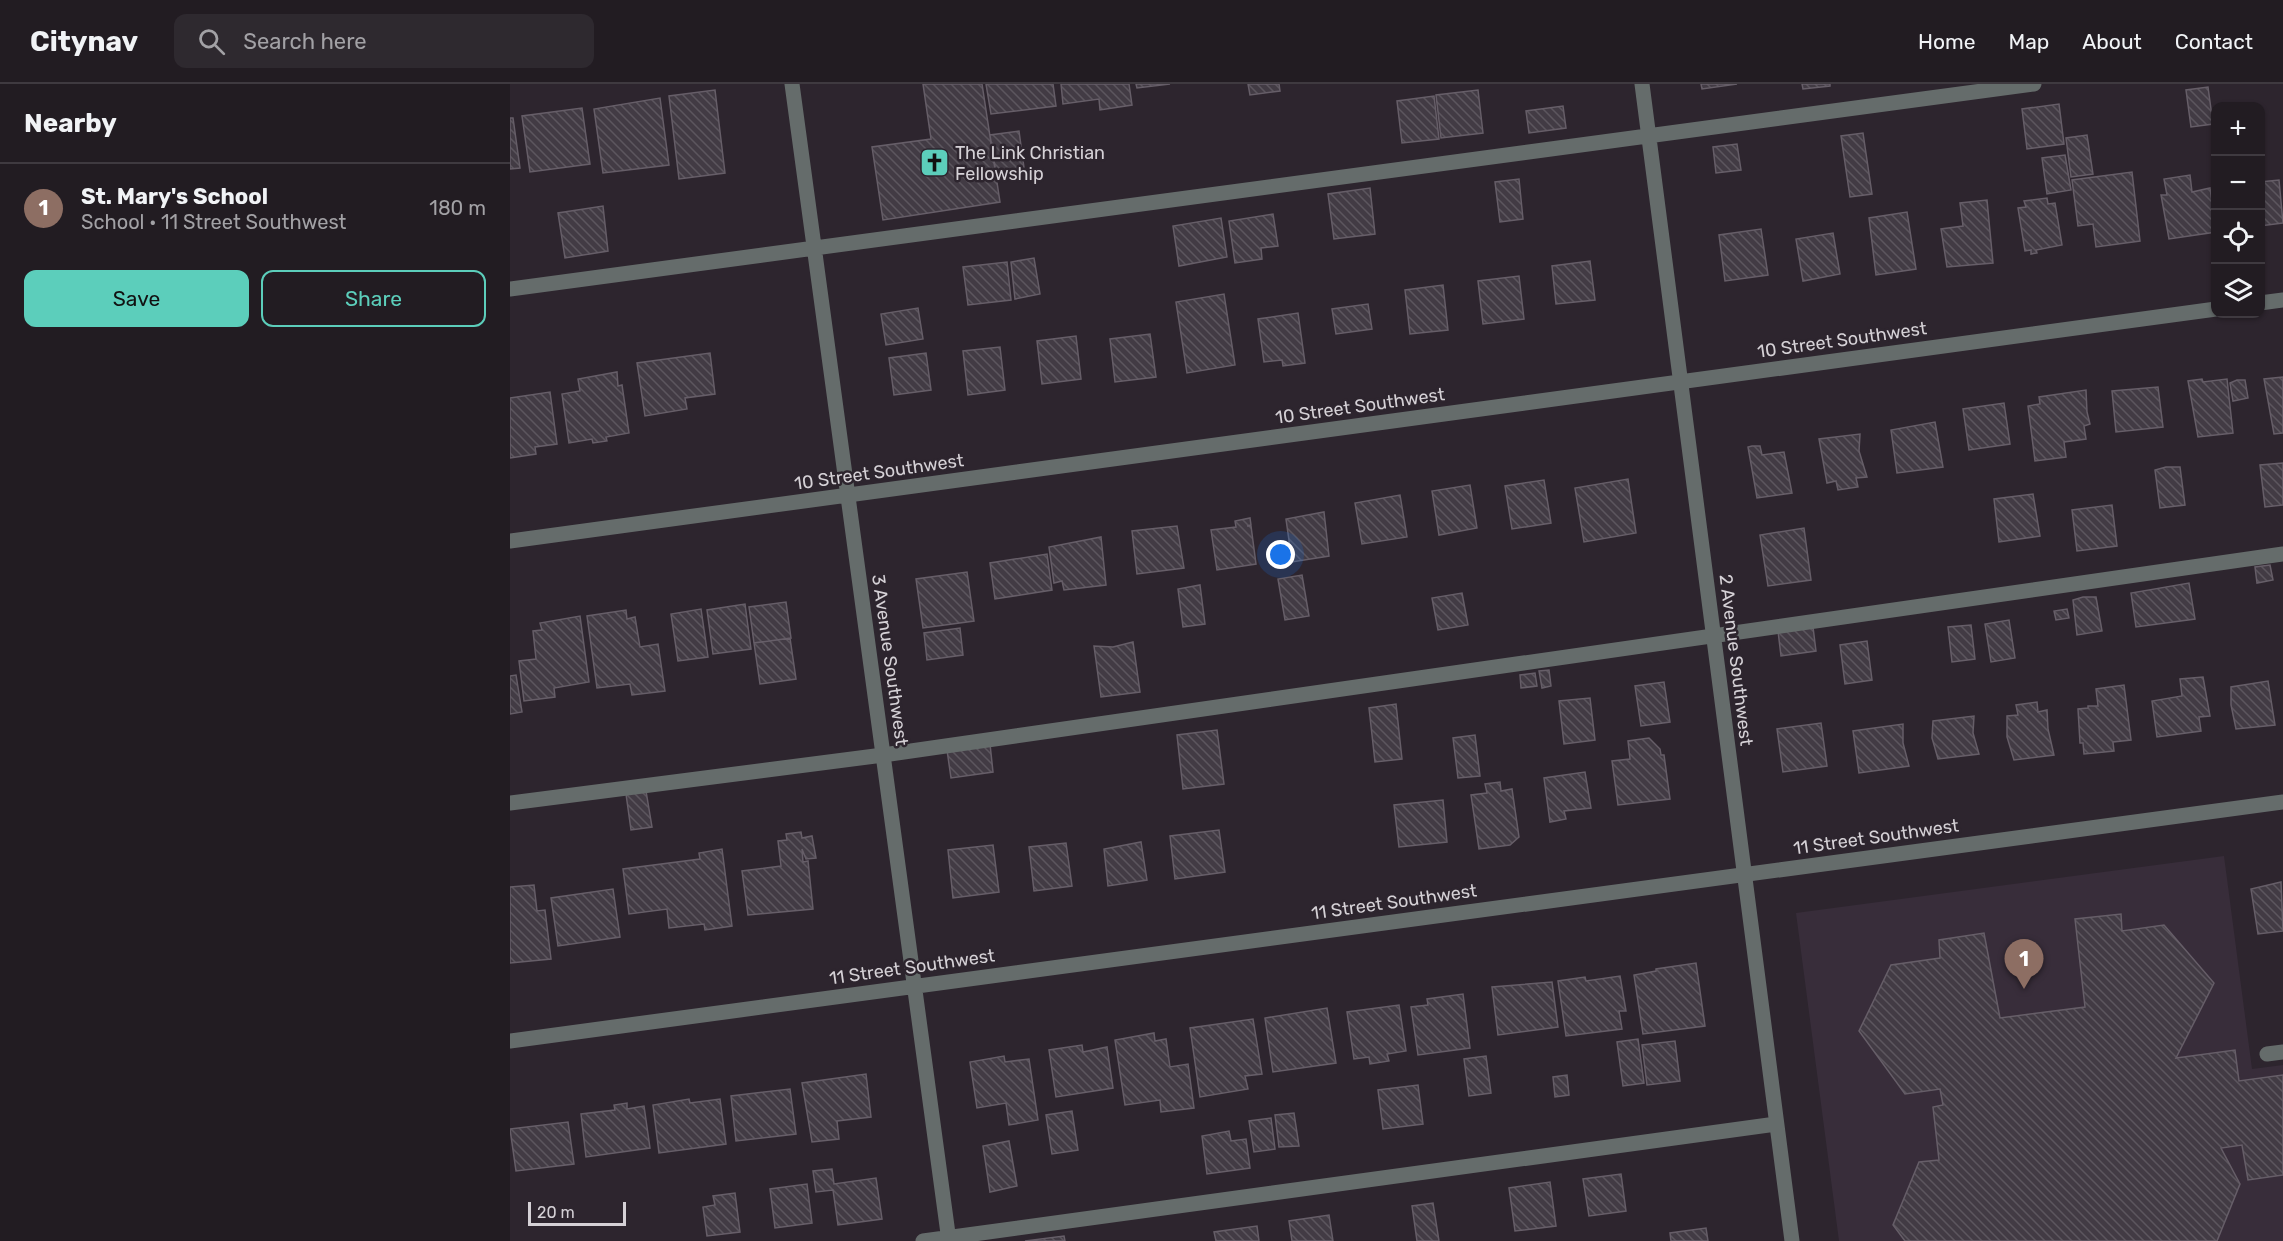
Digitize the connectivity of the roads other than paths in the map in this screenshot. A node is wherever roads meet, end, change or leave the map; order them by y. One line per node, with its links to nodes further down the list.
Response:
1 (792, 84): 5 (street, 3 Avenue Southwest)
2 (1642, 84): 4 (street, 2 Avenue Southwest)
3 (2034, 84): 4 (street)
4 (1649, 139): 5 (street); 10 (street, 2 Avenue Southwest)
5 (813, 246): 6 (street); 11 (street, 3 Avenue Southwest)
6 (510, 289)
7 (2283, 300): 8 (street)
8 (2265, 302)
9 (2211, 310): 10 (street, 10 Street Southwest)
10 (1680, 381): 11 (street, 10 Street Southwest); 14 (street, 2 Avenue Southwest)
11 (848, 496): 12 (street, 10 Street Southwest); 15 (street, 3 Avenue Southwest)
12 (510, 541)
13 (2283, 554): 14 (street)
14 (1713, 636): 15 (street); 18 (street, 2 Avenue Southwest)
15 (883, 755): 17 (street); 19 (street, 3 Avenue Southwest)
16 (2283, 802): 18 (street, 11 Street Southwest)
17 (510, 803)
18 (1744, 875): 19 (street, 11 Street Southwest); 23 (street, 2 Avenue Southwest)
19 (915, 986): 20 (street, 11 Street Southwest); 24 (street, 3 Avenue Southwest)
20 (510, 1041)
21 (2283, 1052): 22 (street)
22 (2267, 1054)
23 (1776, 1124): 24 (street); 26 (street, 2 Avenue Southwest)
24 (949, 1239): 25 (street)
25 (923, 1241)
26 (1792, 1241)

